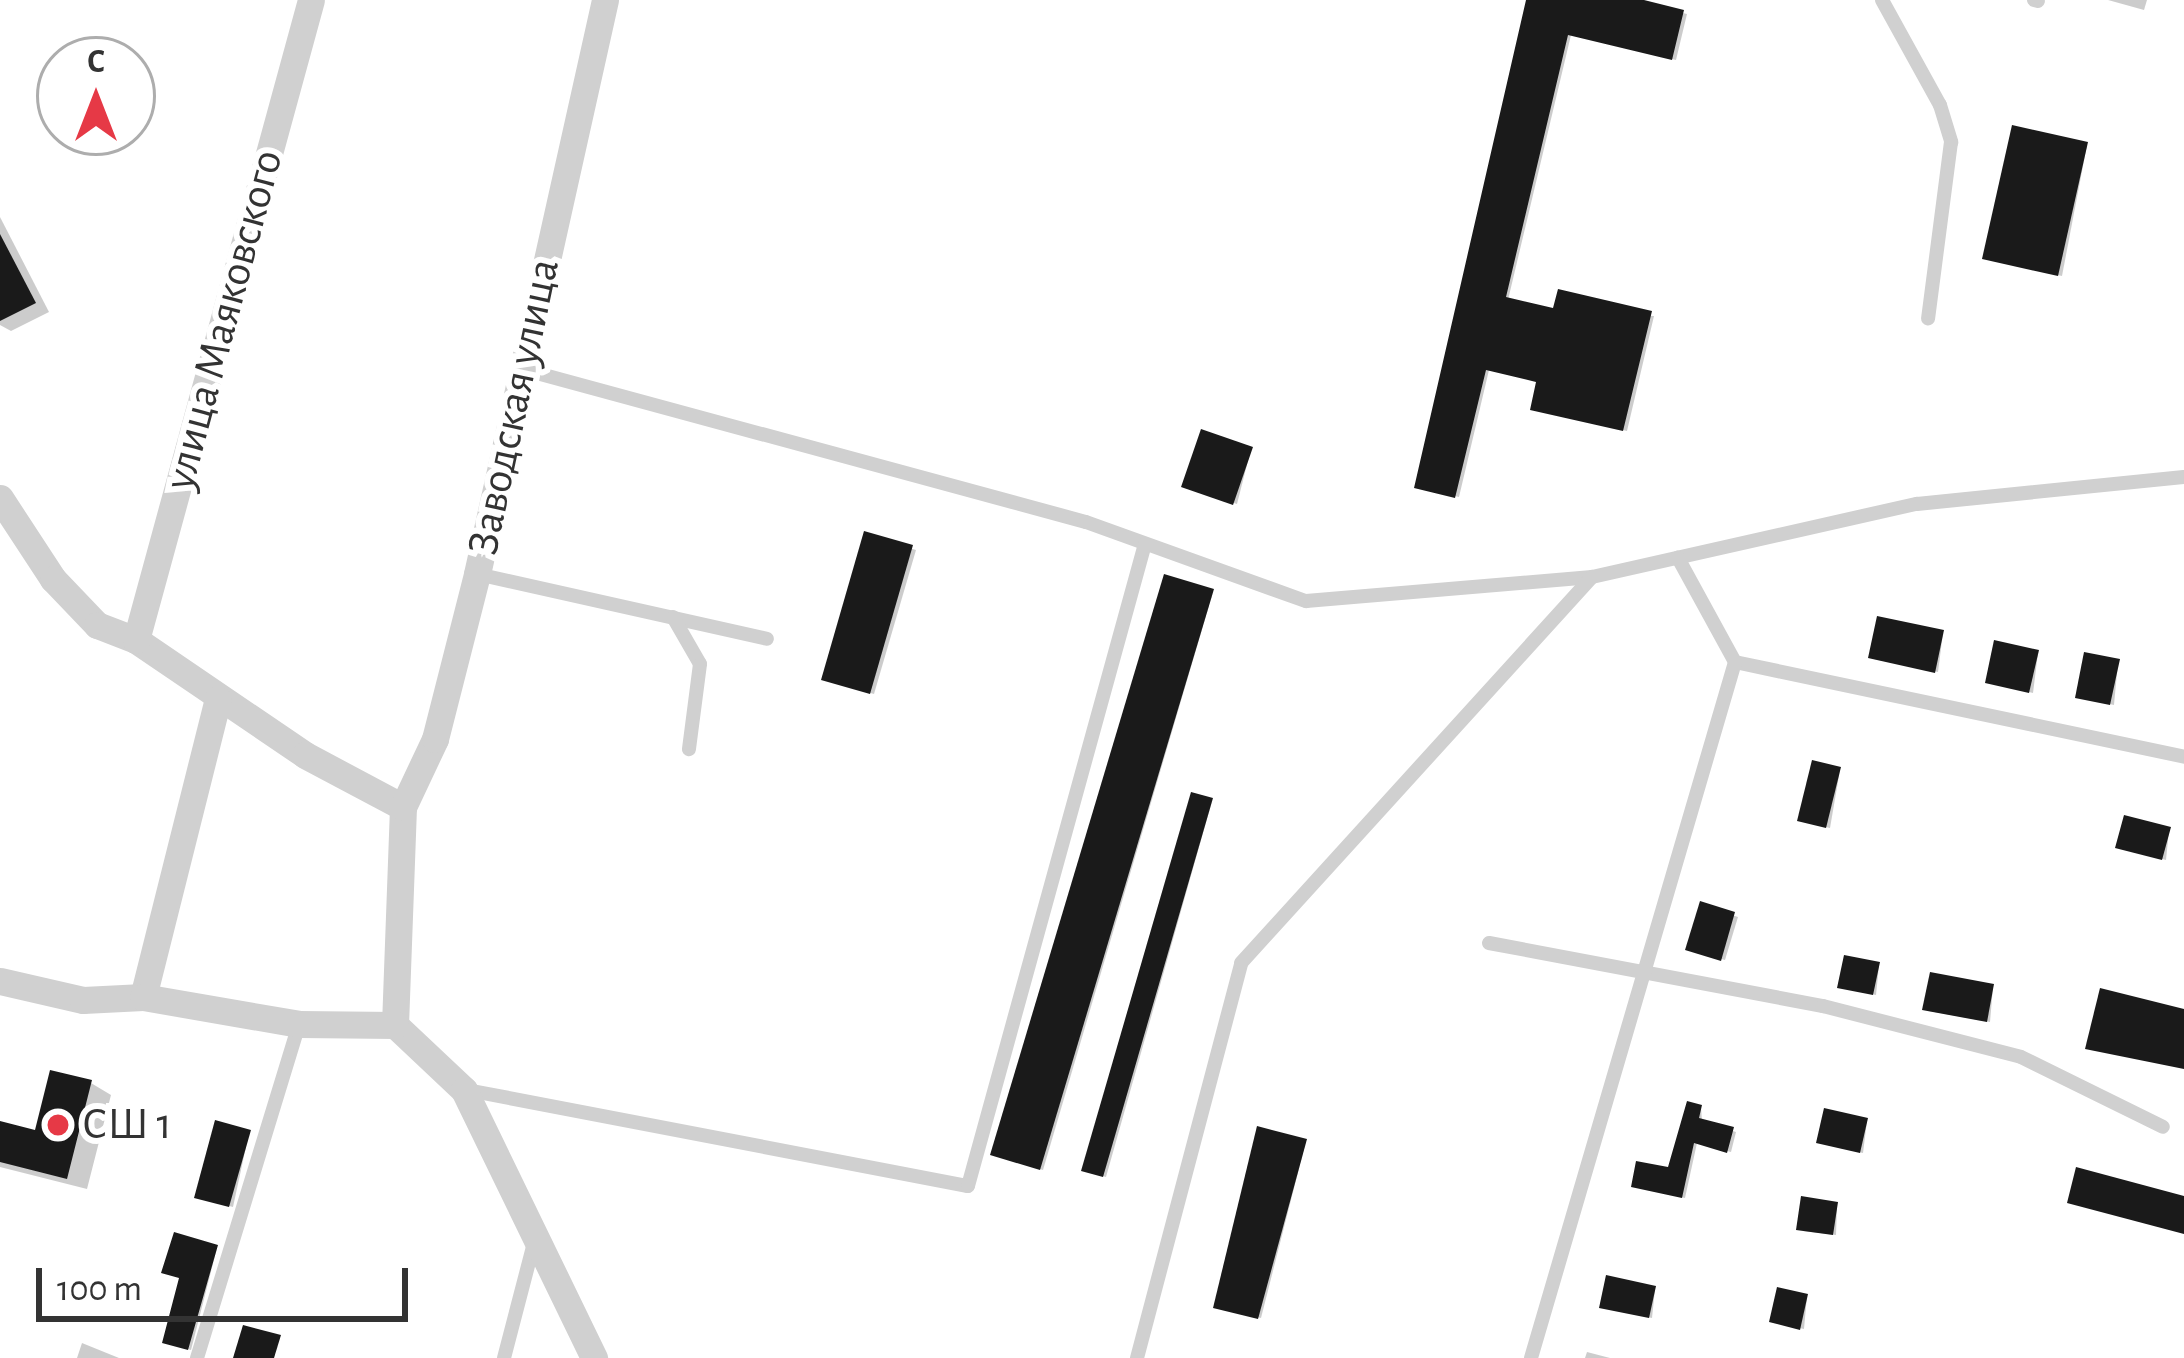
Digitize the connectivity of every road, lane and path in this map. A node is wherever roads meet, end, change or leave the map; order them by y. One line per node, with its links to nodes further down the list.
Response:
1 (311, 0): 14 (street, улица Маяковского)
2 (605, 0): 5 (street, Заводская улица)
3 (1882, 0): 4 (lane)
4 (1928, 319)
5 (520, 369): 8 (lane); 10 (street, Заводская улица)
6 (2184, 477): 9 (lane)
7 (0, 498): 14 (street)
8 (1145, 544): 11 (lane); 26 (lane)
9 (1678, 558): 11 (lane); 15 (lane)
10 (477, 574): 12 (lane); 19 (street, Заводская улица)
11 (1592, 578): 32 (lane)
12 (673, 617): 13 (lane); 17 (lane)
13 (767, 639)
14 (136, 640): 16 (street)
15 (1736, 662): 18 (lane); 21 (lane)
16 (218, 699): 19 (street); 23 (street)
17 (688, 749)
18 (2184, 757)
19 (403, 808): 25 (street)
20 (1489, 943): 21 (lane)
21 (1644, 973): 27 (lane); 33 (lane)
22 (0, 980): 23 (street)
23 (143, 997): 24 (street)
24 (299, 1024): 25 (street); 29 (lane)
25 (395, 1025): 26 (street)
26 (464, 1090): 28 (street)
27 (2163, 1126)
28 (536, 1234): 30 (lane); 31 (street)
29 (197, 1358)
30 (503, 1358)
31 (594, 1358)
32 (1137, 1358)
33 (1531, 1358)

